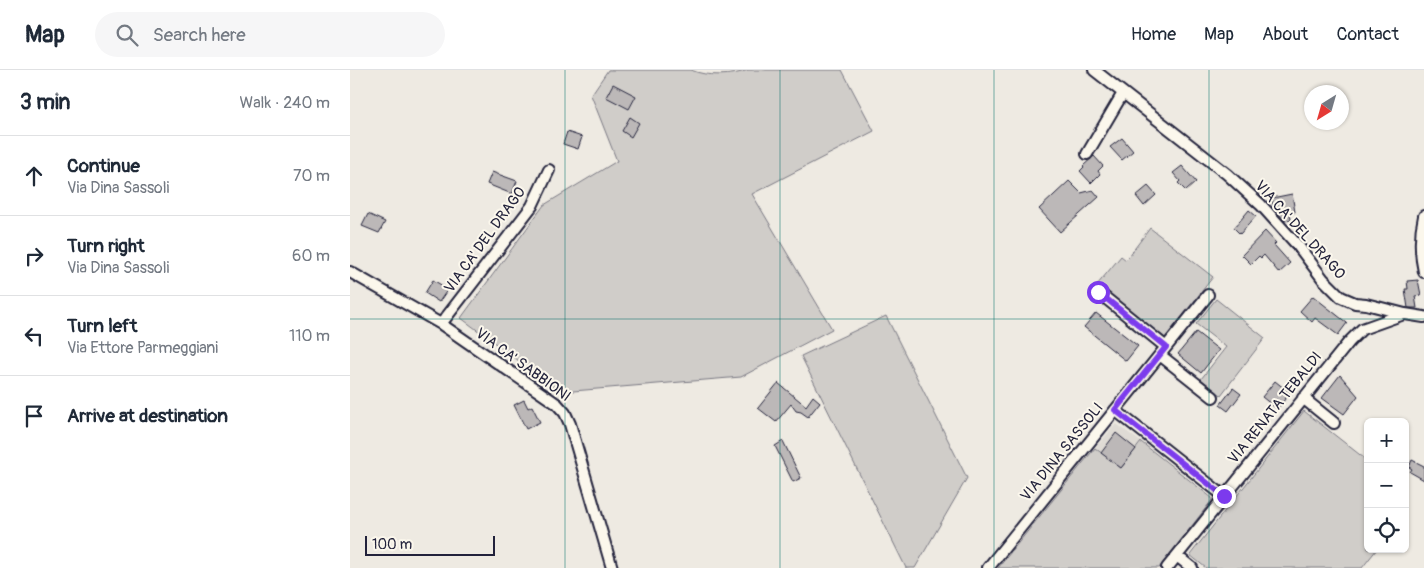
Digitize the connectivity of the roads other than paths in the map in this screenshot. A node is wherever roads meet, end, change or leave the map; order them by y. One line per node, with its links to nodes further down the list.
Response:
1 (1094, 70): 2 (street, VIA CA' DEL DRAGO)
2 (1123, 93): 3 (street); 11 (street, VIA CA' DEL DRAGO)
3 (1087, 154)
4 (549, 170): 13 (street, VIA CA' DEL DRAGO)
5 (1424, 216): 6 (street)
6 (1423, 256): 8 (street)
7 (350, 272): 13 (street, VIA CA' SABBIONI)
8 (1424, 272)
9 (1098, 292): 14 (street)
10 (1208, 295): 14 (street, VIA DINA SASSOLI)
11 (1405, 314): 12 (street, VIA CA' DEL DRAGO); 16 (street, VIA RENATA TEBALDI)
12 (1424, 317)
13 (441, 324): 21 (street, VIA CA' SABBIONI)
14 (1163, 351): 15 (street); 17 (street, VIA DINA SASSOLI)
15 (1213, 397)
16 (1303, 398): 18 (street); 19 (street, VIA RENATA TEBALDI)
17 (1115, 410): 19 (street); 22 (street, VIA DINA SASSOLI)
18 (1334, 423)
19 (1224, 496): 20 (street, VIA RENATA TEBALDI)
20 (1177, 556): 23 (street, VIA RENATA TEBALDI); 24 (street)
21 (612, 568)
22 (988, 568)
23 (1167, 568)
24 (1192, 568)

